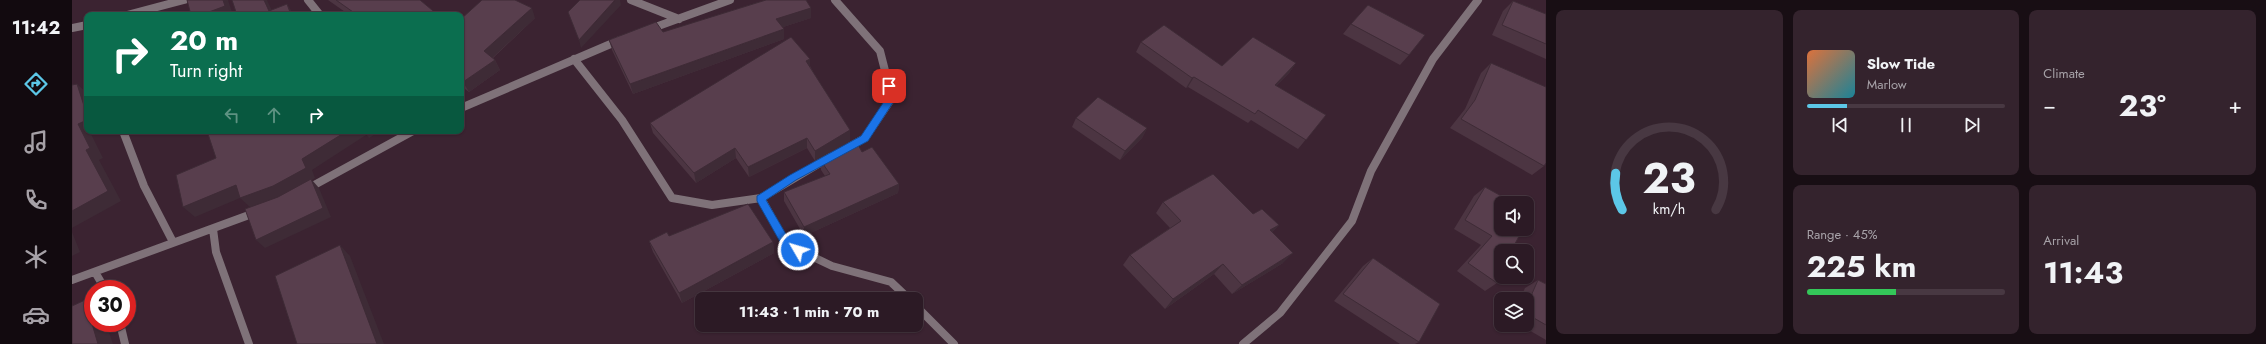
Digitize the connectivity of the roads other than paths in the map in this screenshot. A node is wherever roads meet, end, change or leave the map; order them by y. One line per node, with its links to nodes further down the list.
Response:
1 (184, 0): 7 (street)
2 (308, 0): 8 (street)
3 (631, 0): 9 (street)
4 (730, 0): 9 (street)
5 (835, 0): 19 (street)
6 (1478, 0): 32 (street)
7 (139, 12)
8 (318, 12)
9 (679, 19): 12 (street)
10 (84, 26): 11 (street)
11 (72, 28)
12 (644, 31)
13 (630, 36): 14 (street)
14 (574, 59): 15 (street); 19 (street)
15 (464, 107)
16 (124, 134): 22 (street)
17 (408, 134): 18 (street)
18 (298, 194)
19 (761, 198): 26 (street)
20 (263, 210): 21 (street)
21 (213, 229): 22 (street); 30 (street)
22 (173, 242): 23 (street)
23 (95, 272): 24 (street); 25 (street)
24 (72, 280)
25 (100, 280)
26 (902, 292)
27 (923, 313): 31 (street)
28 (122, 332): 29 (street)
29 (125, 344)
30 (249, 344)
31 (954, 344)
32 (1243, 344)

